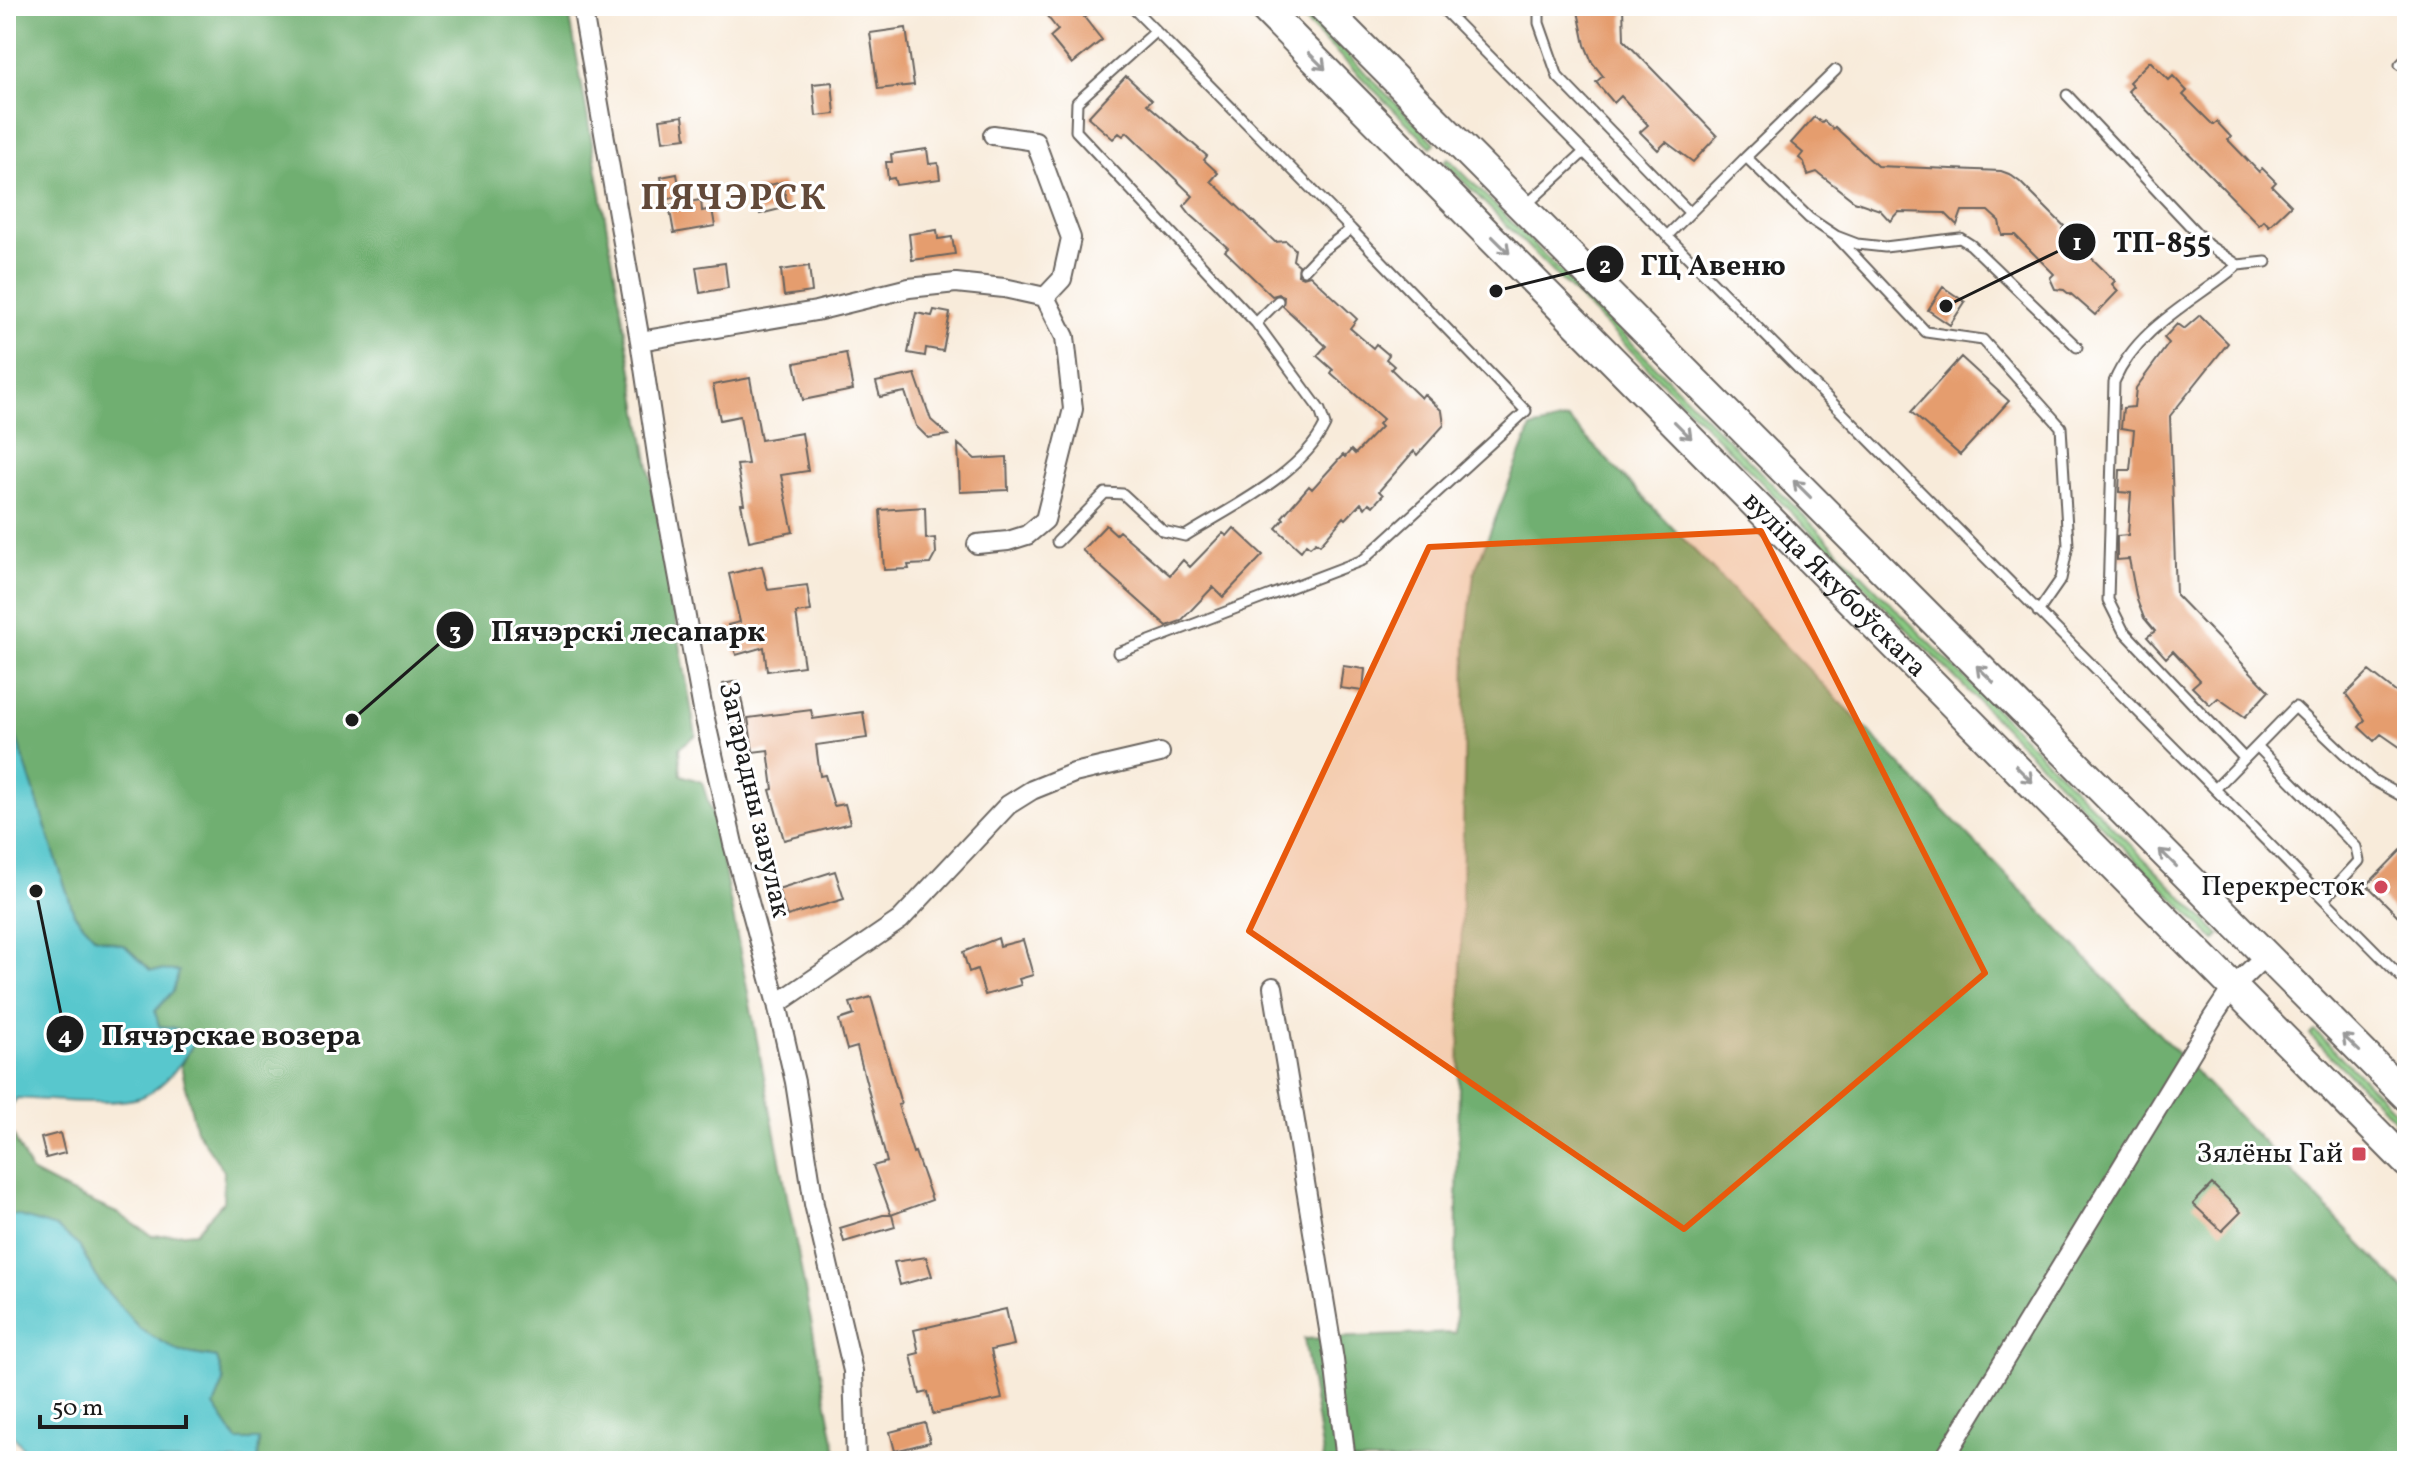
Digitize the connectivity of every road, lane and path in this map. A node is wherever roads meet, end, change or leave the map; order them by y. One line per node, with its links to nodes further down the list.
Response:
1 (582, 6): 24 (street, Загарадны завулак)
2 (1131, 6): 7 (lane)
3 (1262, 6): 39 (main road, вуліца Якубоўскага, one-way to 39)
4 (1322, 6): 13 (main road, вуліца Якубоўскага)
5 (1440, 6): 11 (lane)
6 (1539, 6): 14 (lane)
7 (1155, 32): 15 (lane); 23 (lane)
8 (1836, 70): 12 (lane)
9 (2067, 95): 19 (lane)
10 (993, 135): 21 (street)
11 (1583, 153): 13 (lane); 16 (lane)
12 (1746, 157): 14 (lane); 17 (lane)
13 (1523, 209): 36 (main road, вуліца Якубоўскага, one-way to 13)
14 (1690, 213): 16 (lane)
15 (1351, 229): 20 (lane); 29 (lane)
16 (1667, 236): 28 (lane)
17 (1836, 236): 25 (lane); 28 (lane)
18 (2266, 262): 19 (lane)
19 (2238, 265): 32 (lane)
20 (1304, 270)
21 (1045, 297): 24 (street); 27 (street)
22 (1278, 301): 23 (lane)
23 (1256, 323): 26 (lane)
24 (640, 341): 40 (street, Загарадны завулак)
25 (2077, 347)
26 (1057, 542)
27 (977, 544)
28 (2038, 612): 33 (lane)
29 (1118, 653)
30 (2257, 746): 32 (lane); 34 (lane); 35 (lane)
31 (1160, 753): 40 (street)
32 (2244, 758): 33 (lane)
33 (2216, 788): 35 (lane)
34 (2407, 799)
35 (2324, 899): 37 (lane)
36 (2265, 956): 39 (street); 41 (main road, вуліца Якубоўскага, one-way to 36)
37 (2407, 983)
38 (1273, 987): 44 (street)
39 (2233, 987): 42 (main road, вуліца Якубоўскага); 45 (street)
40 (777, 1004): 43 (street, Загарадны завулак)
41 (2407, 1097)
42 (2407, 1163)
43 (856, 1461)
44 (1346, 1461)
45 (1943, 1461)

